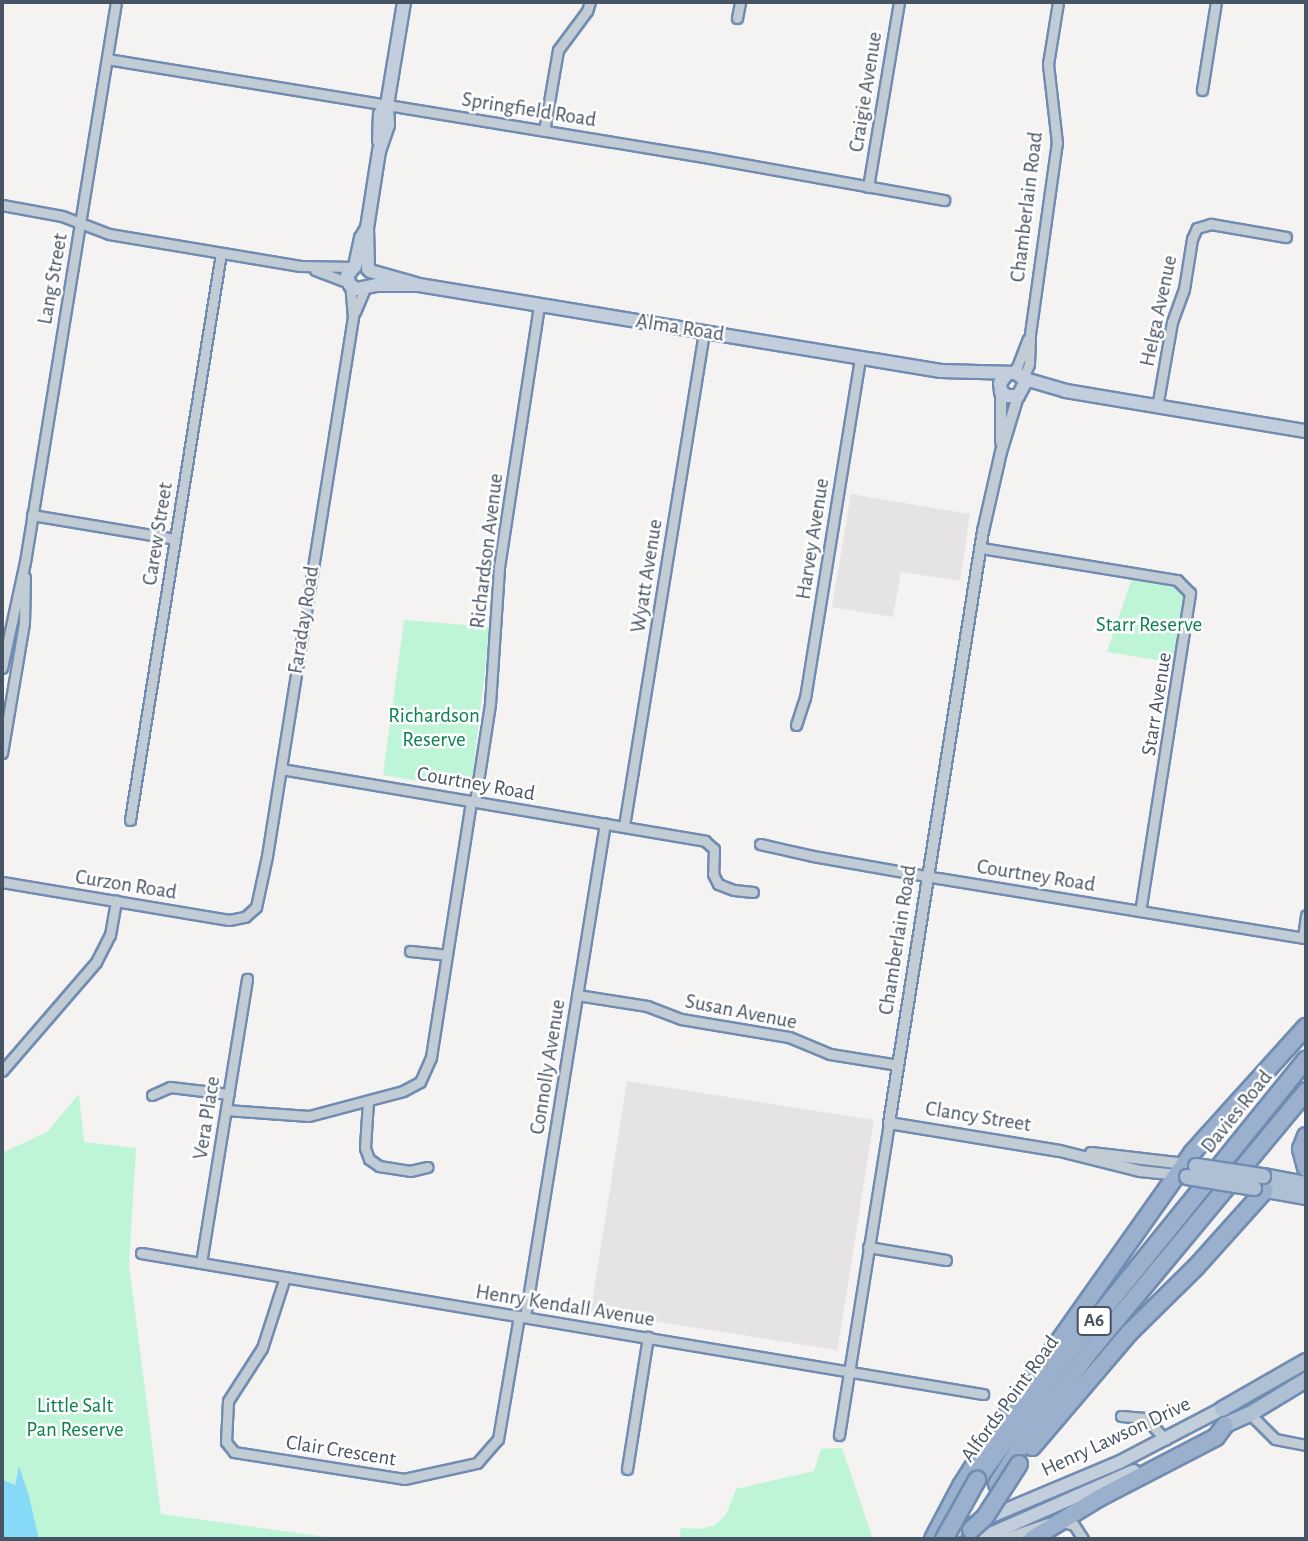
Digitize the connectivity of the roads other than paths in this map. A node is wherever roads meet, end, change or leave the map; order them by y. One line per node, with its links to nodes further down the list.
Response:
1 (116, 2): 9 (street, Lang Street)
2 (404, 2): 11 (main road)
3 (590, 2): 12 (street)
4 (740, 2): 8 (street)
5 (899, 2): 13 (street, Craigie Avenue)
6 (1058, 2): 33 (street, Chamberlain Road)
7 (1216, 2): 10 (street)
8 (737, 18)
9 (107, 59): 11 (street, Springfield Road); 17 (street, Lang Street)
10 (1202, 90)
11 (387, 105): 12 (street, Springfield Road); 19 (main road)
12 (544, 131): 13 (street, Springfield Road)
13 (868, 187): 14 (street, Springfield Road)
14 (944, 200)
15 (2, 205): 17 (street)
16 (1198, 214): 18 (street)
17 (80, 224): 21 (street); 38 (street, Lang Street)
18 (1202, 226): 20 (street); 35 (street, Helga Avenue)
19 (367, 228): 23 (main road); 24 (main road)
20 (1286, 237)
21 (221, 253): 22 (street); 39 (street, Carew Street)
22 (300, 266): 23 (street); 25 (street)
23 (354, 266): 24 (main road); 25 (main road)
24 (369, 270): 26 (main road, Alma Road); 27 (main road)
25 (349, 284): 27 (main road); 29 (street, Faraday Road)
26 (419, 285): 27 (main road, Alma Road); 28 (main road, Alma Road)
27 (366, 287): 29 (street, Faraday Road)
28 (539, 305): 30 (main road, Alma Road); 46 (street, Richardson Avenue)
29 (353, 317): 45 (street, Faraday Road)
30 (704, 332): 31 (main road, Alma Road); 49 (street, Wyatt Avenue)
31 (860, 358): 32 (main road, Alma Road); 43 (street, Harvey Avenue)
32 (942, 371): 33 (main road, Alma Road); 34 (main road, Alma Road)
33 (1018, 382): 34 (main road); 34 (main road, Alma Road); 35 (main road, Alma Road); 37 (street, Chamberlain Road)
34 (1000, 389): 37 (street, Chamberlain Road)
35 (1157, 407): 36 (main road, Alma Road)
36 (1306, 431)
37 (1001, 452): 40 (street, Chamberlain Road)
38 (32, 515): 39 (street); 41 (street, Lang Street)
39 (175, 539): 47 (street, Carew Street)
40 (981, 548): 51 (street, Chamberlain Road); 55 (street, Starr Avenue)
41 (25, 562): 42 (street, Lang Street); 44 (street, Lang Street)
42 (2, 668)
43 (796, 725)
44 (2, 753)
45 (281, 769): 46 (street, Courtney Road); 57 (street, Faraday Road)
46 (473, 801): 48 (street, Courtney Road); 60 (street, Richardson Avenue)
47 (130, 820)
48 (605, 823): 49 (street, Courtney Road); 62 (street, Connolly Avenue)
49 (624, 826): 53 (street, Courtney Road)
50 (760, 844): 51 (street, Courtney Road)
51 (928, 876): 55 (street, Courtney Road); 65 (street, Chamberlain Road)
52 (2, 882): 54 (street, Curzon Road)
53 (753, 892)
54 (116, 901): 57 (street, Curzon Road); 66 (street)
55 (1140, 911): 58 (street, Courtney Road)
56 (1306, 915): 58 (street)
57 (245, 917)
58 (1304, 938)
59 (410, 951): 60 (street)
60 (447, 954): 70 (street, Richardson Avenue)
61 (247, 979): 68 (street, Vera Place)
62 (577, 995): 65 (street, Susan Avenue); 87 (street, Connolly Avenue)
63 (1306, 1027): 76 (highway)
64 (1306, 1060): 79 (highway, Davies Road / A6)
65 (898, 1065): 72 (street, Chamberlain Road)
66 (2, 1071)
67 (1306, 1091): 81 (highway, Davies Road / A6)
68 (229, 1094): 69 (street); 71 (street, Vera Place)
69 (152, 1095)
70 (368, 1101): 71 (street, Richardson Avenue); 74 (street)
71 (226, 1110): 85 (street, Vera Place)
72 (888, 1123): 76 (street, Clancy Street); 82 (street, Chamberlain Road)
73 (1306, 1136): 75 (highway)
74 (428, 1167)
75 (1306, 1168)
76 (1186, 1170): 78 (main road, Clancy Street, bridge); 103 (highway)
77 (1306, 1184): 78 (main road, Clancy Street)
78 (1261, 1185): 80 (main road, Clancy Street); 99 (highway)
79 (1199, 1191): 104 (highway, Alfords Point Road / A6, bridge)
80 (1306, 1197)
81 (1215, 1198): 99 (highway, Alfords Point Road / A6)
82 (868, 1247): 84 (street); 90 (street, Chamberlain Road)
83 (141, 1254): 85 (street, Henry Kendall Avenue)
84 (946, 1260)
85 (201, 1263): 86 (street, Henry Kendall Avenue)
86 (285, 1277): 87 (street, Henry Kendall Avenue); 87 (street, Clair Crescent)
87 (522, 1317): 88 (street, Henry Kendall Avenue)
88 (649, 1337): 90 (street, Henry Kendall Avenue); 100 (street)
89 (1306, 1361): 95 (main road, Henry Lawson Drive)
90 (849, 1370): 92 (street, Henry Kendall Avenue); 96 (street, Chamberlain Road)
91 (1306, 1380): 93 (main road, Henry Lawson Drive)
92 (983, 1394)
93 (1250, 1414): 95 (main road, Henry Lawson Drive); 98 (street)
94 (1121, 1416): 97 (street)
95 (1223, 1417): 97 (main road, Henry Lawson Drive); 101 (highway); 102 (main road, Henry Lawson Drive)
96 (839, 1435)
97 (1166, 1440): 103 (main road, Henry Lawson Drive)
98 (1306, 1445)
99 (1015, 1462): 102 (highway, Alfords Point Road / A6)
100 (627, 1469)
101 (1060, 1522): 105 (street); 106 (highway); 107 (street)
102 (972, 1536)
103 (935, 1539)
104 (944, 1539)
105 (1001, 1539)
106 (1032, 1539)
107 (1083, 1539)

